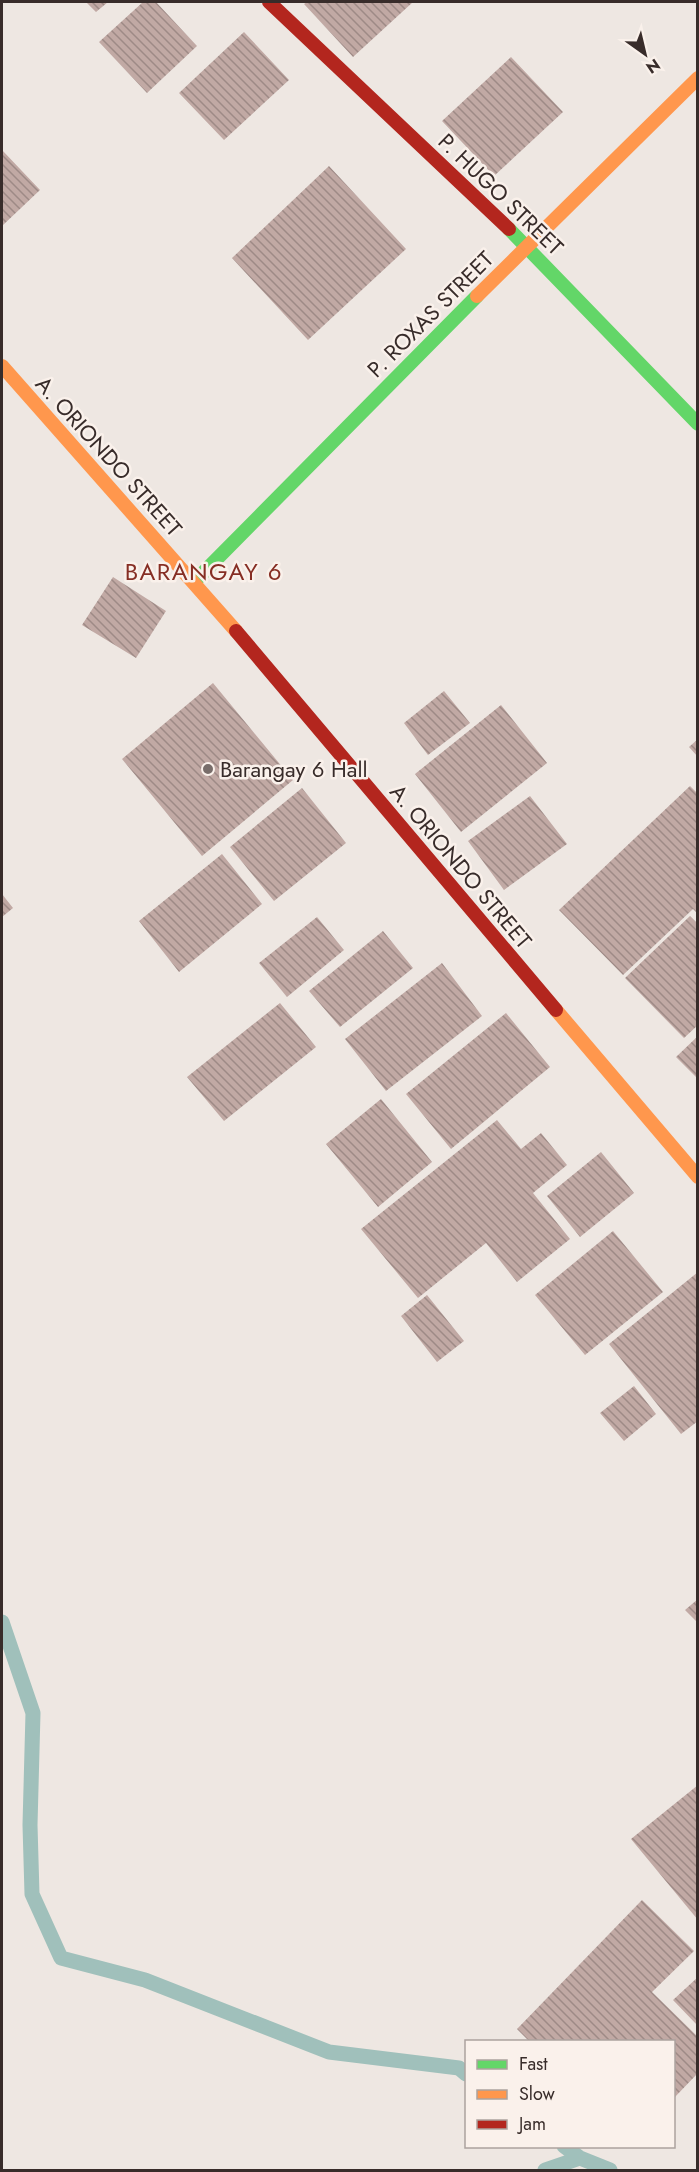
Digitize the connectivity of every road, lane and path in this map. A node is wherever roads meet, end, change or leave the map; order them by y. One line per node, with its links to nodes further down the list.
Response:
1 (269, 2): 3 (street, P. HUGO STREET)
2 (698, 78): 3 (street, P. ROXAS STREET)
3 (527, 246): 5 (street, P. HUGO STREET); 6 (street, P. ROXAS STREET)
4 (2, 366): 6 (street, A. ORIONDO STREET)
5 (698, 424)
6 (194, 582): 7 (street, A. ORIONDO STREET)
7 (698, 1177)

